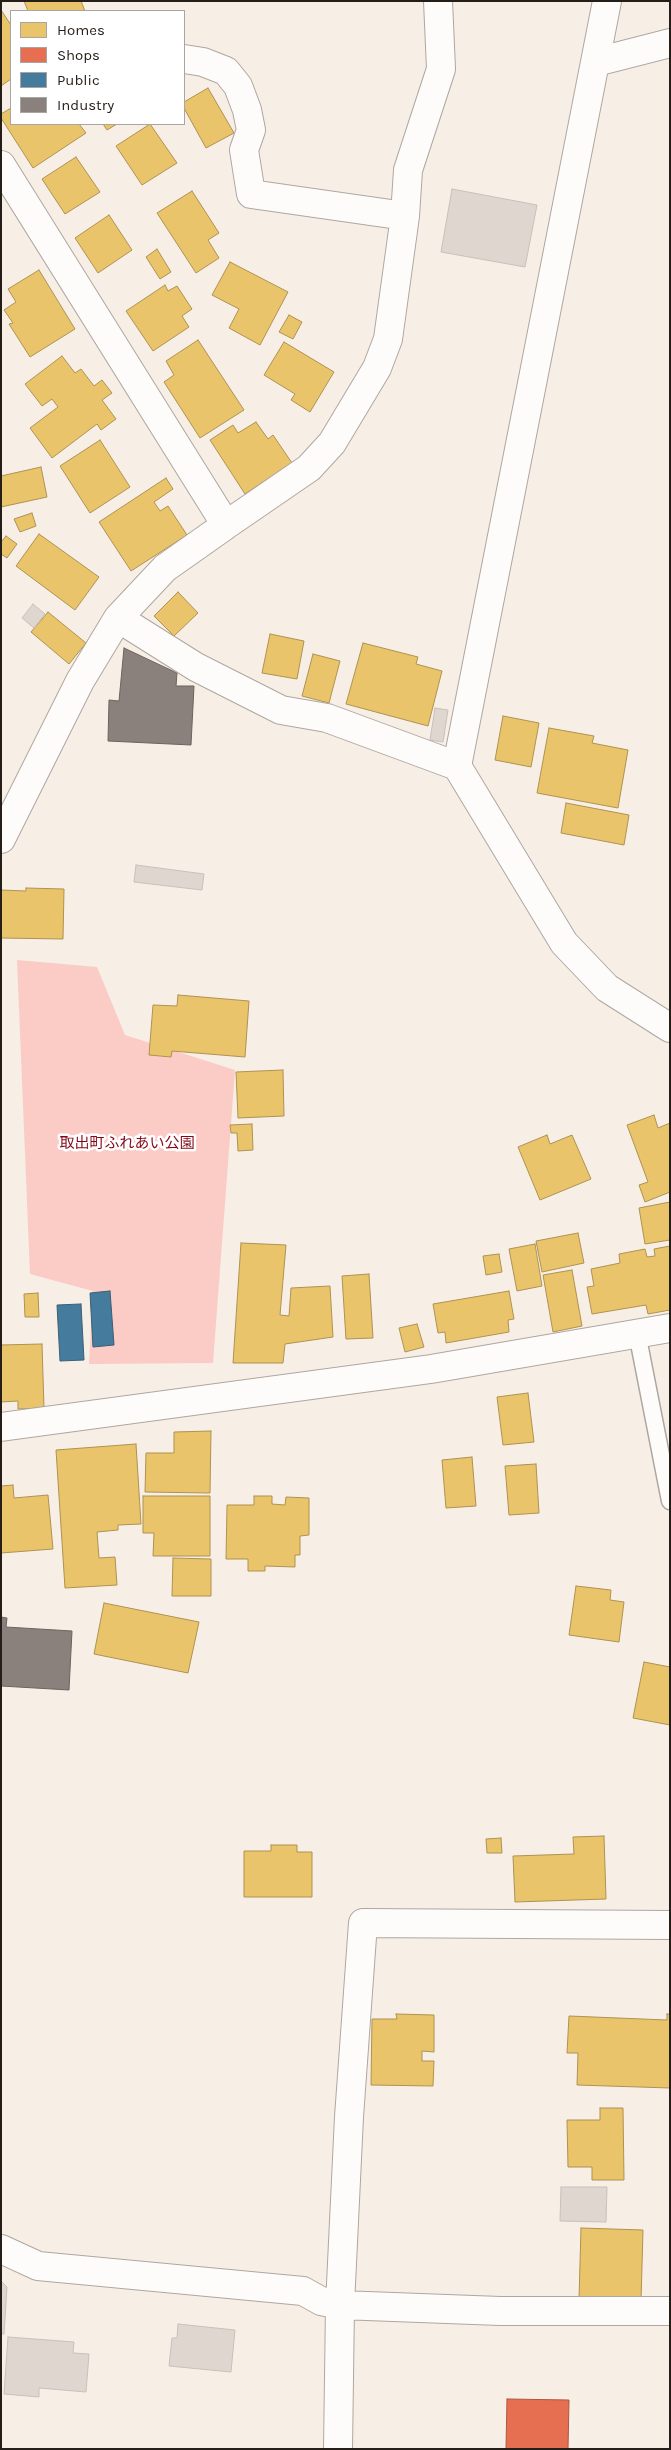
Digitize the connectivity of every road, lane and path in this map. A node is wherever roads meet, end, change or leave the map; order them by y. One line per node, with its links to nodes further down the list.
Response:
1 (438, 1): 7 (street)
2 (607, 1): 5 (street)
3 (670, 43): 5 (street)
4 (185, 59): 7 (street)
5 (596, 62): 10 (street)
6 (1, 165): 8 (street)
7 (405, 216): 8 (street)
8 (226, 525): 9 (street)
9 (118, 618): 10 (street); 11 (street)
10 (457, 766): 12 (street)
11 (1, 839)
12 (670, 1028)
13 (670, 1328): 14 (street)
14 (637, 1333): 15 (street); 16 (lane)
15 (1, 1427)
16 (670, 1502)
17 (670, 1925): 19 (street)
18 (1, 2249): 19 (street)
19 (340, 2305): 20 (street); 21 (street)
20 (670, 2311)
21 (338, 2449)

